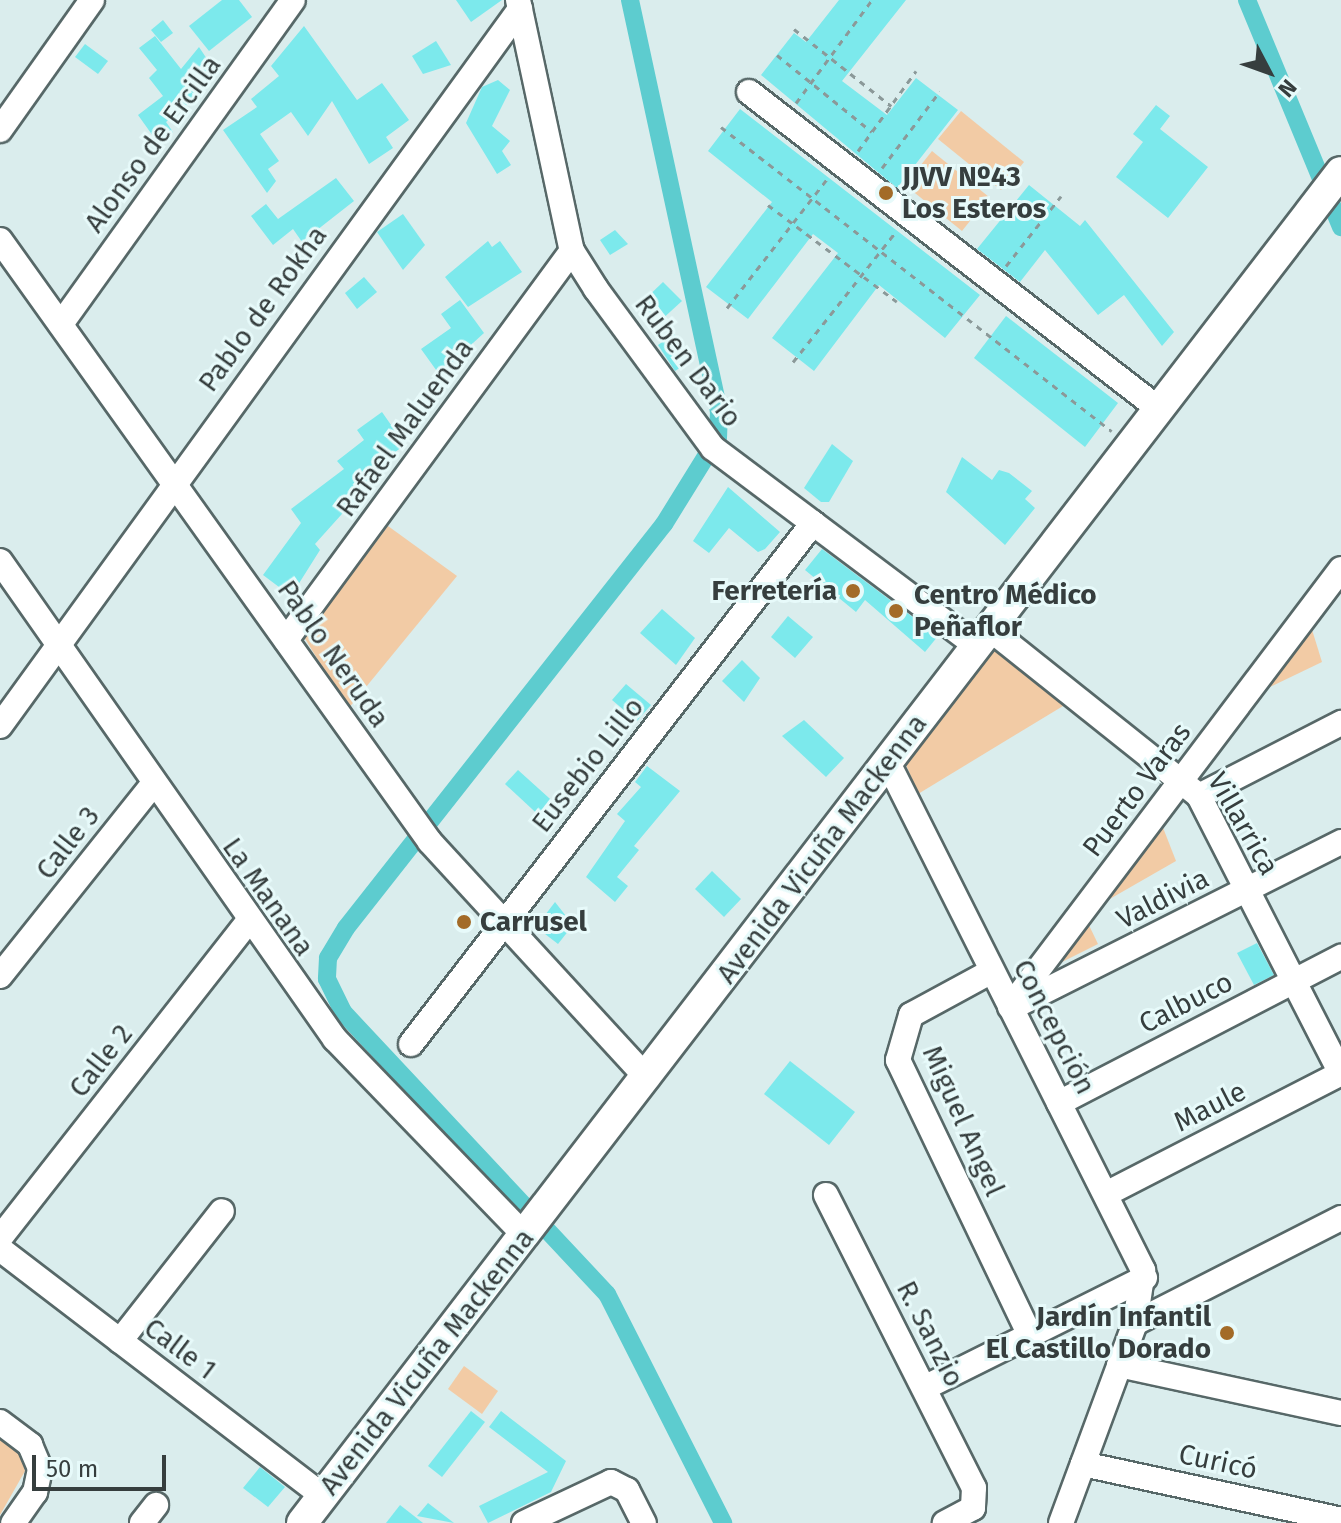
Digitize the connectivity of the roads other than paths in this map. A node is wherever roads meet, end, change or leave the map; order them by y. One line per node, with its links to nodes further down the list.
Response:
1 (293, 0): 10 (street, Alonso de Ercilla)
2 (86, 2): 5 (street)
3 (519, 4): 9 (street, Ruben Dario); 12 (street, Pablo de Rokha)
4 (749, 92): 11 (street)
5 (10, 97): 6 (street)
6 (0, 130)
7 (1341, 172): 11 (main road, Avenida Vicuña Mackenna)
8 (0, 240): 10 (street, Pablo Neruda)
9 (572, 251): 13 (street, Ruben Dario); 19 (street, Rafael Maluenda)
10 (61, 324): 12 (street, Pablo Neruda)
11 (1159, 409): 18 (main road, Avenida Vicuña Mackenna)
12 (175, 482): 19 (street, Pablo Neruda); 20 (street, Pablo de Rokha)
13 (813, 523): 18 (street, Ruben Dario); 29 (street, Eusebio Lillo)
14 (0, 561): 20 (street, La Manana)
15 (1341, 569): 17 (street, Puerto Varas)
16 (1341, 595): 17 (street, Puerto Varas)
17 (1311, 609): 25 (street, Puerto Varas)
18 (984, 638): 23 (main road, Avenida Vicuña Mackenna); 25 (street, Villarrica)
19 (286, 640): 29 (street, Pablo Neruda)
20 (58, 646): 22 (street, Pablo de Rokha); 24 (street, La Manana)
21 (1341, 723): 25 (street)
22 (0, 726)
23 (888, 763): 31 (street, Concepción); 37 (main road, Avenida Vicuña Mackenna)
24 (153, 784): 28 (street, La Manana); 32 (street, Calle 3)
25 (1191, 788): 27 (street, Villarrica); 34 (street, Puerto Varas)
26 (1341, 842): 27 (street, Valdivia)
27 (1247, 890): 33 (street, Villarrica); 34 (street, Valdivia)
28 (249, 921): 43 (street, La Manana); 44 (street, Calle 2)
29 (504, 923): 35 (street, Eusebio Lillo); 37 (street, Pablo Neruda)
30 (1341, 957): 33 (street, Calbuco)
31 (992, 971): 34 (street, Concepción); 48 (street, Miguel Angel)
32 (0, 976)
33 (1294, 981): 36 (street, Villarrica); 38 (street, Calbuco)
34 (1010, 1007): 38 (street, Concepción)
35 (411, 1044)
36 (1341, 1074): 39 (street, Maule)
37 (647, 1078): 43 (main road, Avenida Vicuña Mackenna)
38 (1059, 1103): 39 (street, Concepción)
39 (1106, 1194): 46 (street, Concepción)
40 (826, 1195): 51 (street, R. Sanzio)
41 (222, 1211): 49 (street)
42 (1341, 1218): 47 (street)
43 (525, 1236): 55 (main road, Avenida Vicuña Mackenna)
44 (0, 1238)
45 (0, 1249): 49 (street, Calle 1)
46 (1145, 1278): 47 (street); 48 (street)
47 (1135, 1323): 50 (street)
48 (1030, 1335): 51 (street)
49 (120, 1341): 55 (street, Calle 1)
50 (1119, 1365): 52 (street); 54 (street)
51 (924, 1388): 61 (street, R. Sanzio)
52 (1341, 1413)
53 (0, 1422): 57 (street)
54 (1083, 1464): 56 (street, Curicó); 62 (street)
55 (323, 1496): 58 (main road, Avenida Vicuña Mackenna)
56 (1341, 1520)
57 (17, 1522)
58 (302, 1523)
59 (524, 1523): 60 (street)
60 (644, 1523)
61 (945, 1523)
62 (1061, 1523)

